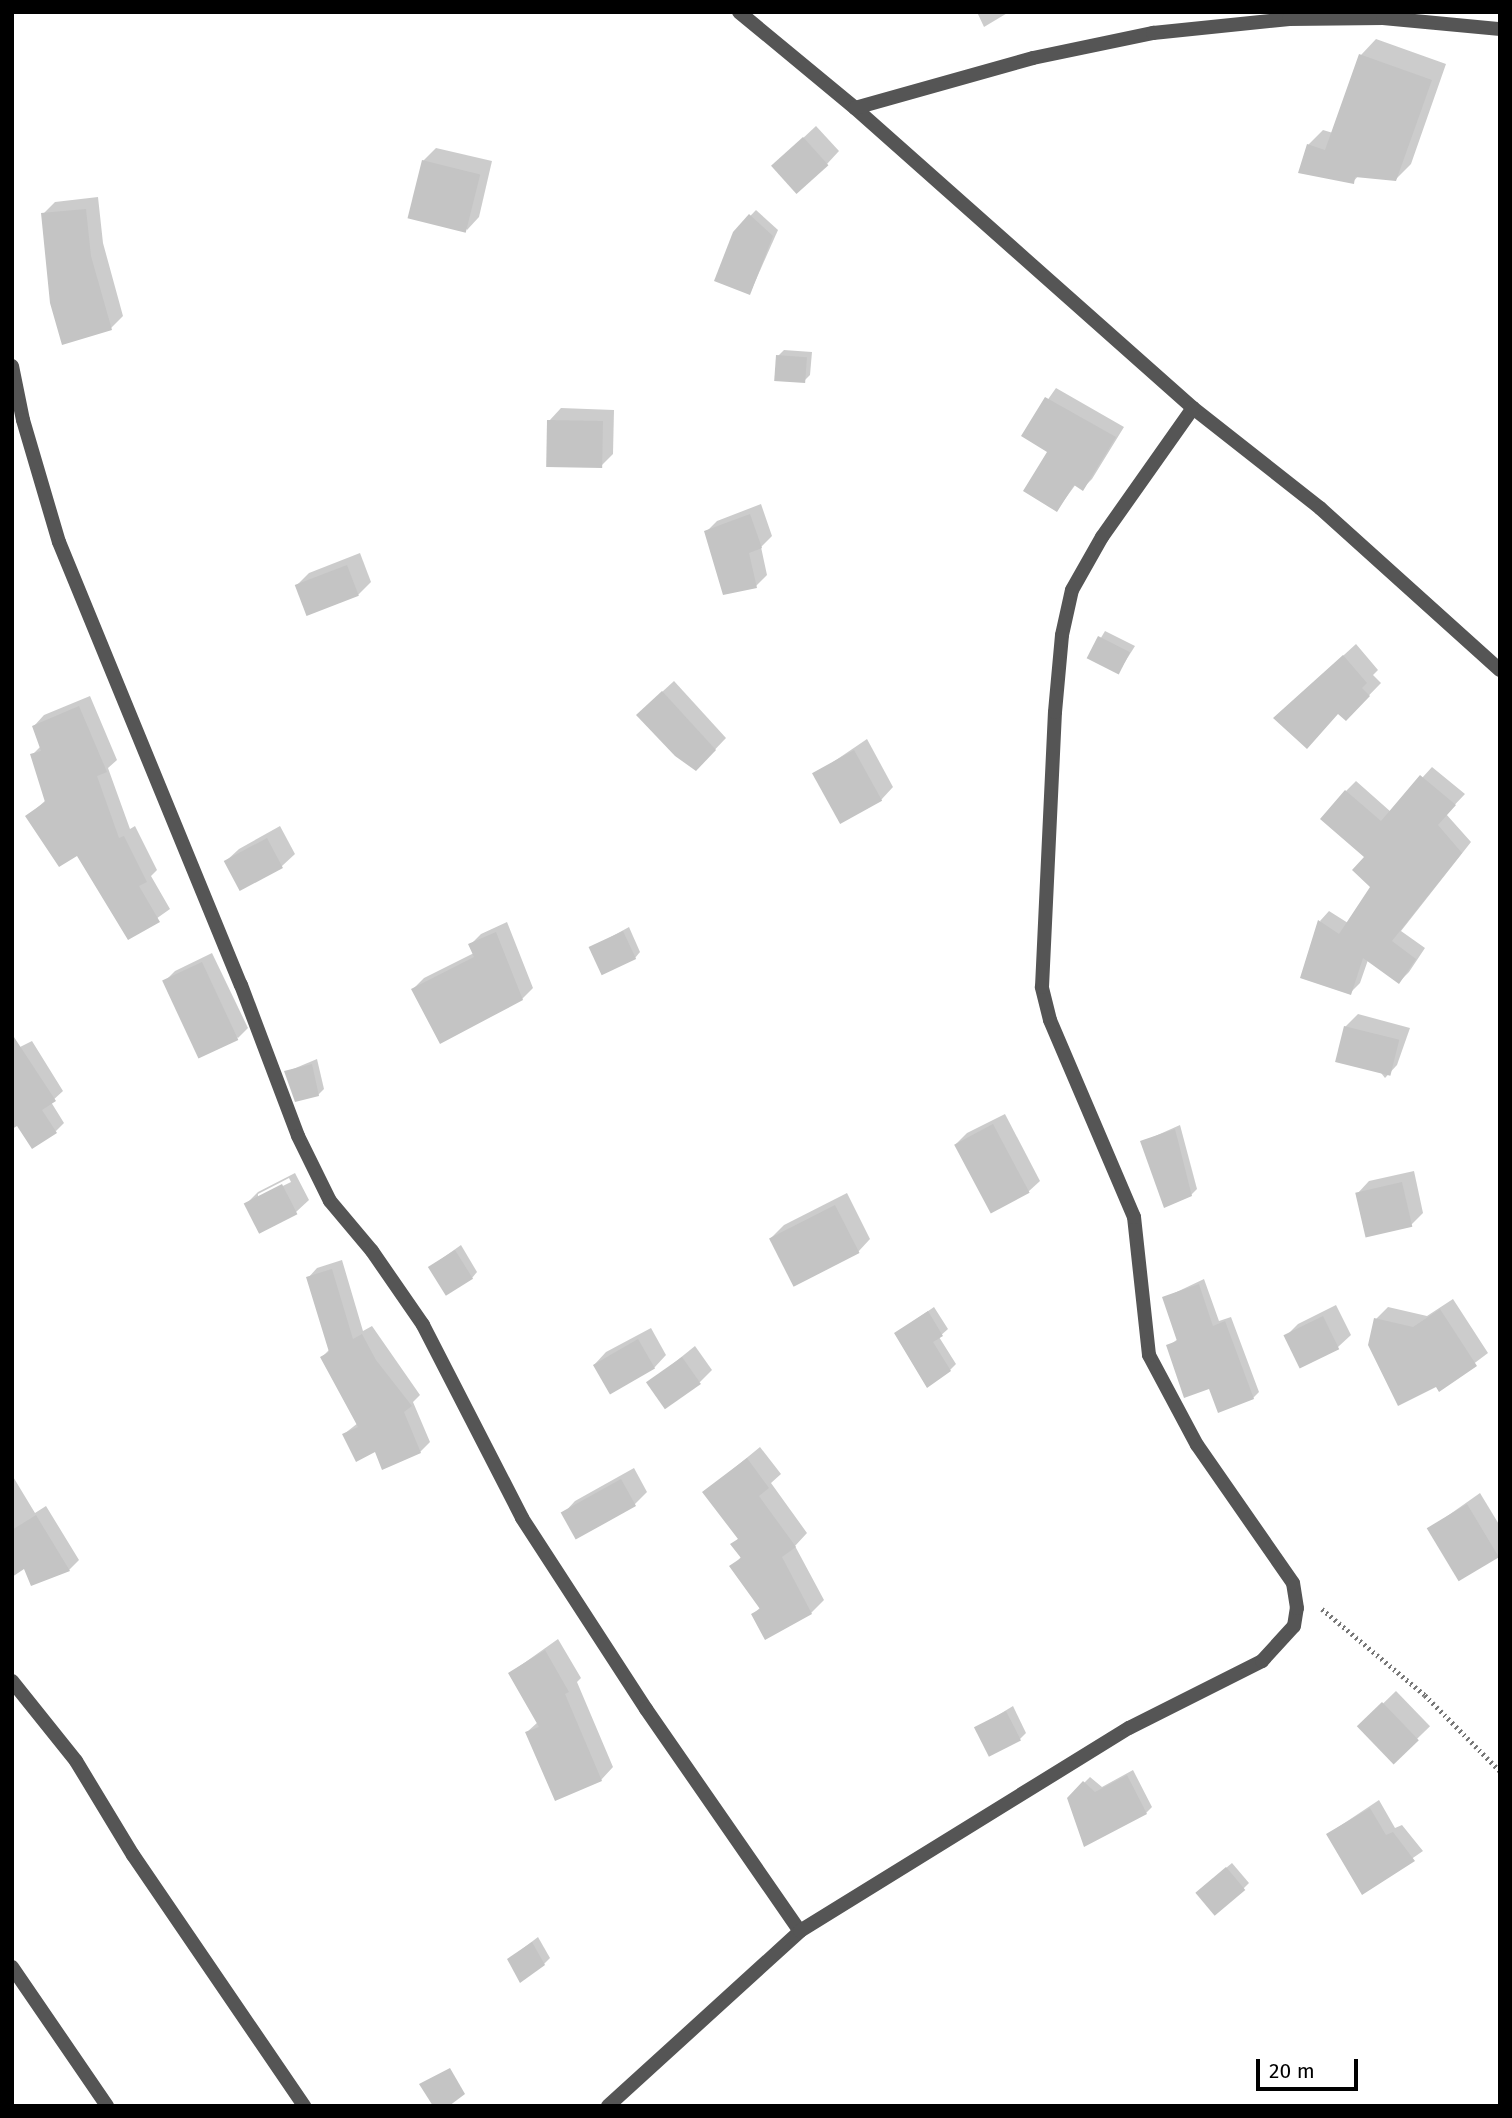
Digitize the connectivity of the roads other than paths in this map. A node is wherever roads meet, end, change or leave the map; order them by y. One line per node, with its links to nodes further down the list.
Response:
1 (739, 12): 3 (street)
2 (1500, 29): 3 (street)
3 (855, 108): 5 (street)
4 (12, 366): 8 (street)
5 (1193, 408): 6 (street); 8 (street)
6 (1500, 670)
7 (12, 1681): 11 (street)
8 (800, 1931): 12 (street)
9 (12, 1967): 10 (street)
10 (107, 2106)
11 (304, 2106)
12 (608, 2106)

